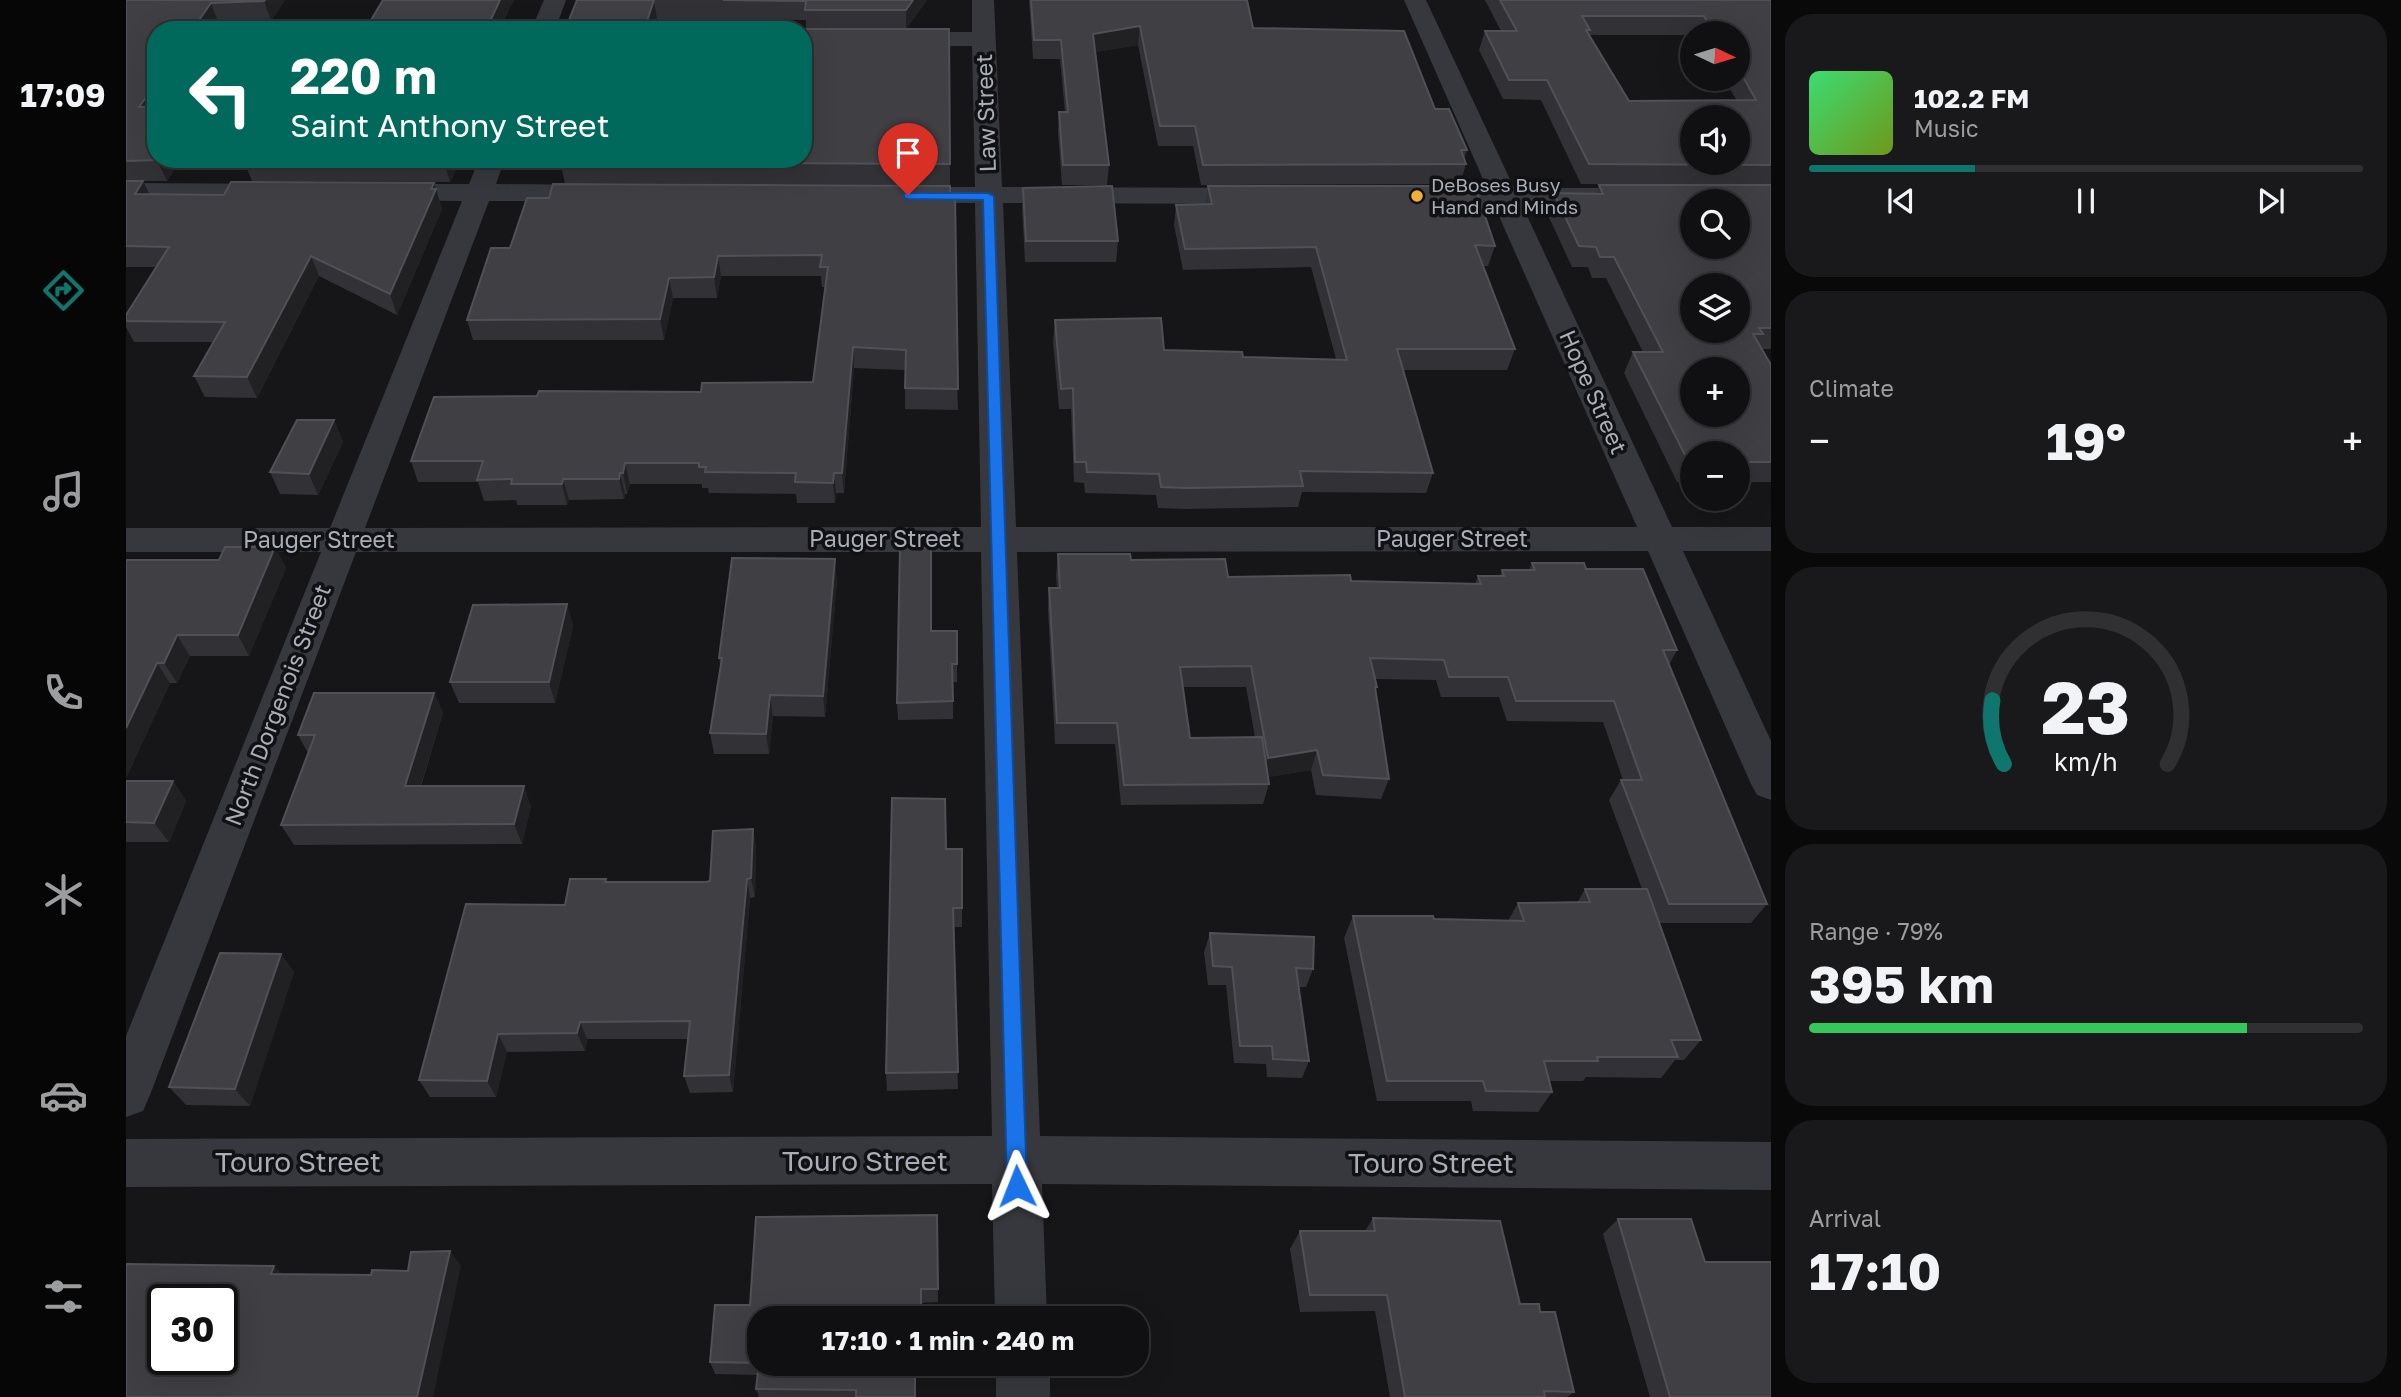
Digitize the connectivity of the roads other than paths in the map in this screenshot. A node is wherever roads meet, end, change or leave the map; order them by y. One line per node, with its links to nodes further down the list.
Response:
1 (555, 0): 4 (street)
2 (983, 0): 6 (street, Law Street)
3 (1415, 0): 17 (street, Hope Street)
4 (547, 21)
5 (812, 39): 6 (street)
6 (984, 39): 13 (street, Law Street)
7 (486, 176): 10 (street); 11 (street); 22 (street, North Dorgenois Street)
8 (126, 191): 9 (street)
9 (303, 192)
10 (357, 192)
11 (631, 193)
12 (878, 195): 13 (street)
13 (988, 196): 14 (street); 18 (street, Law Street)
14 (1281, 196)
15 (1624, 196): 17 (street)
16 (1407, 197): 17 (street)
17 (1504, 197): 19 (street, Hope Street)
18 (998, 538): 19 (street, Pauger Street); 22 (street, Pauger Street); 25 (street, Law Street)
19 (1660, 539): 20 (street, Pauger Street); 23 (street, Hope Street)
20 (1771, 539)
21 (126, 540): 22 (street, Pauger Street)
22 (343, 540): 24 (street, North Dorgenois Street)
23 (1771, 784)
24 (126, 1095)
25 (1017, 1160): 26 (street, Touro Street); 27 (street, Touro Street); 28 (street, Law Street)
26 (126, 1163)
27 (1771, 1166)
28 (1021, 1306)
29 (1023, 1376): 30 (street)
30 (1024, 1397)

